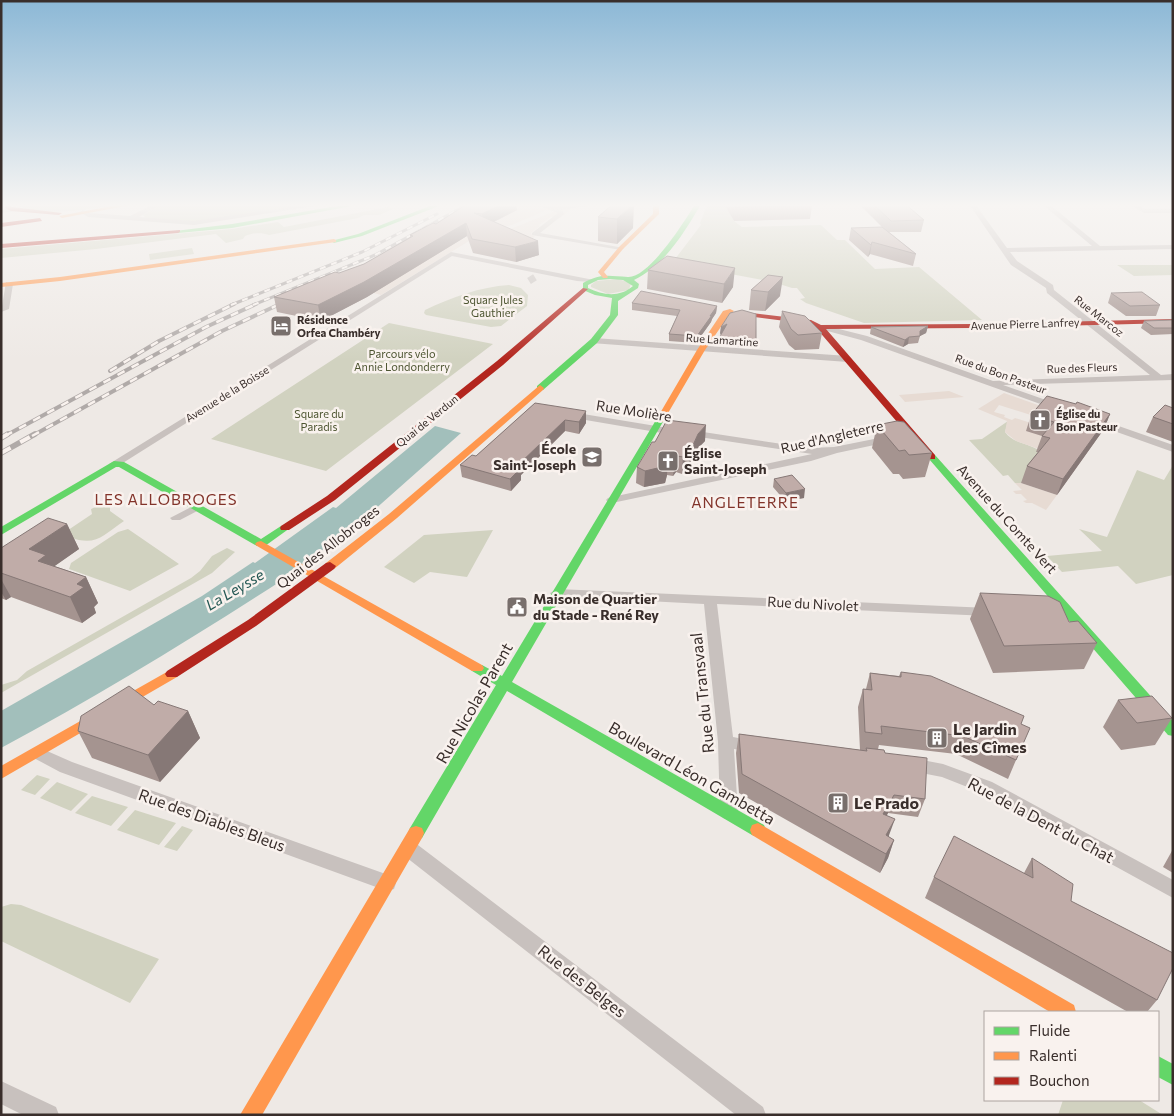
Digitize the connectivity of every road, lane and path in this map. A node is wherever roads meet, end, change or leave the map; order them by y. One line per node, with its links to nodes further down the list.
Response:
1 (229, 256): 10 (main road)
2 (448, 256): 32 (street, Avenue de la Boisse)
3 (462, 256): 9 (street, Avenue de la Boisse)
4 (615, 256): 7 (main road)
5 (661, 256): 8 (main road)
6 (1009, 256): 17 (street, Rue Marcoz)
7 (605, 277): 8 (main road); 9 (main road)
8 (629, 280): 11 (main road)
9 (584, 283): 11 (main road); 37 (main road, Quai de Verdun)
10 (5, 285): 14 (street)
11 (630, 292): 12 (main road); 19 (main road, Quai des Allobroges)
12 (648, 294)
13 (713, 307): 15 (main road, Avenue Pierre Lanfrey)
14 (1, 310)
15 (730, 311): 18 (main road, Avenue Pierre Lanfrey); 20 (main road, Rue Nicolas Parent)
16 (1173, 321): 17 (main road, Avenue Pierre Lanfrey)
17 (1089, 322): 18 (main road, Avenue Pierre Lanfrey); 22 (street, Rue Marcoz)
18 (820, 327): 21 (main road, Avenue du Comte Vert); 24 (street, Rue du Bon Pasteur)
19 (594, 341): 20 (street, Rue Lamartine); 25 (main road, Quai des Allobroges)
20 (701, 350): 21 (street, Rue Lamartine); 28 (main road, Rue Nicolas Parent)
21 (848, 359): 29 (main road, Avenue du Comte Vert)
22 (1158, 377): 23 (street, Rue des Fleurs); 24 (street, Rue des Fleurs)
23 (1173, 377)
24 (993, 384): 30 (street, Rue du Bon Pasteur)
25 (519, 406): 26 (street); 38 (main road, Quai des Allobroges)
26 (532, 409)
27 (562, 414): 28 (street, Rue Molière)
28 (655, 429): 31 (street, Rue Molière); 33 (main road, Rue Nicolas Parent)
29 (912, 434): 31 (street, Rue d'Angleterre); 43 (main road, Avenue du Comte Vert)
30 (1173, 448)
31 (834, 450): 33 (street, Rue d'Angleterre)
32 (114, 464): 34 (main road); 36 (main road, Avenue de la Boisse)
33 (612, 500): 39 (main road, Rue Nicolas Parent)
34 (193, 505): 35 (street); 37 (main road)
35 (172, 516)
36 (1, 532)
37 (261, 544): 38 (main road, Boulevard Léon Gambetta)
38 (318, 576): 44 (main road, Boulevard Léon Gambetta); 48 (main road, Quai des Allobroges)
39 (557, 592): 40 (street, Rue du Nivolet); 44 (main road, Rue Nicolas Parent)
40 (710, 599): 41 (street, Rue du Nivolet); 46 (street, Rue du Transvaal)
41 (1002, 612)
42 (1050, 614): 43 (street)
43 (1069, 615): 45 (main road, Avenue du Comte Vert)
44 (504, 684): 51 (main road, Boulevard Léon Gambetta); 52 (main road, Rue Nicolas Parent)
45 (1173, 731)
46 (726, 742): 47 (street); 51 (street, Rue du Transvaal)
47 (764, 747)
48 (38, 752): 50 (main road, Quai des Allobroges); 53 (street, Rue des Diables Bleus)
49 (900, 763): 54 (street, Rue de la Dent du Chat)
50 (1, 773)
51 (729, 813): 55 (main road, Boulevard Léon Gambetta)
52 (408, 848): 53 (main road, Rue Nicolas Parent); 61 (street, Rue des Belges)
53 (387, 883): 60 (main road, Rue Nicolas Parent)
54 (1173, 890)
55 (1065, 1011)
56 (1159, 1067): 57 (main road)
57 (1173, 1075)
58 (1, 1092): 59 (street)
59 (48, 1115)
60 (250, 1115)
61 (755, 1115)

